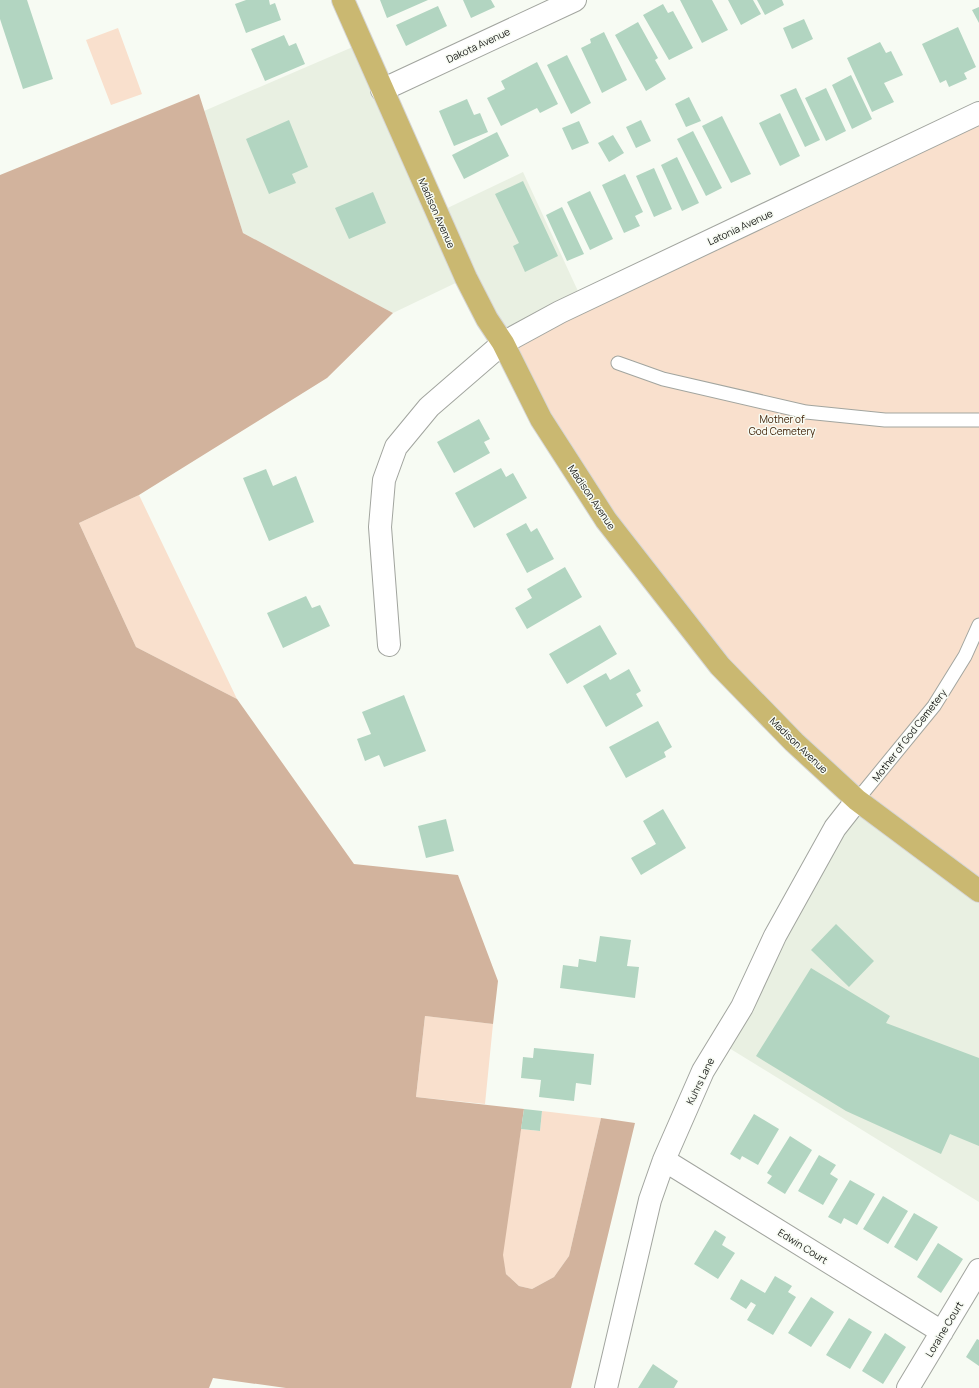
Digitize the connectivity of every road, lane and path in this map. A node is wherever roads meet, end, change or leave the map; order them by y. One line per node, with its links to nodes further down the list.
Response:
1 (343, 0): 3 (main road, Madison Avenue)
2 (575, 0): 3 (street, Dakota Avenue)
3 (382, 90): 5 (main road, Madison Avenue)
4 (979, 113): 5 (street, Latonia Avenue)
5 (503, 343): 9 (street, Latonia Avenue); 10 (main road, Madison Avenue)
6 (618, 363): 7 (lane)
7 (979, 420)
8 (979, 625): 10 (lane, Mother of God Cemetery)
9 (389, 645)
10 (857, 800): 11 (main road, Madison Avenue); 12 (street, Kuhrs Lane)
11 (979, 891)
12 (664, 1160): 14 (street, Edwin Court); 15 (street, Kuhrs Lane)
13 (979, 1270): 14 (street, Loraine Court)
14 (942, 1332): 16 (street, Loraine Court)
15 (606, 1388)
16 (908, 1388)

